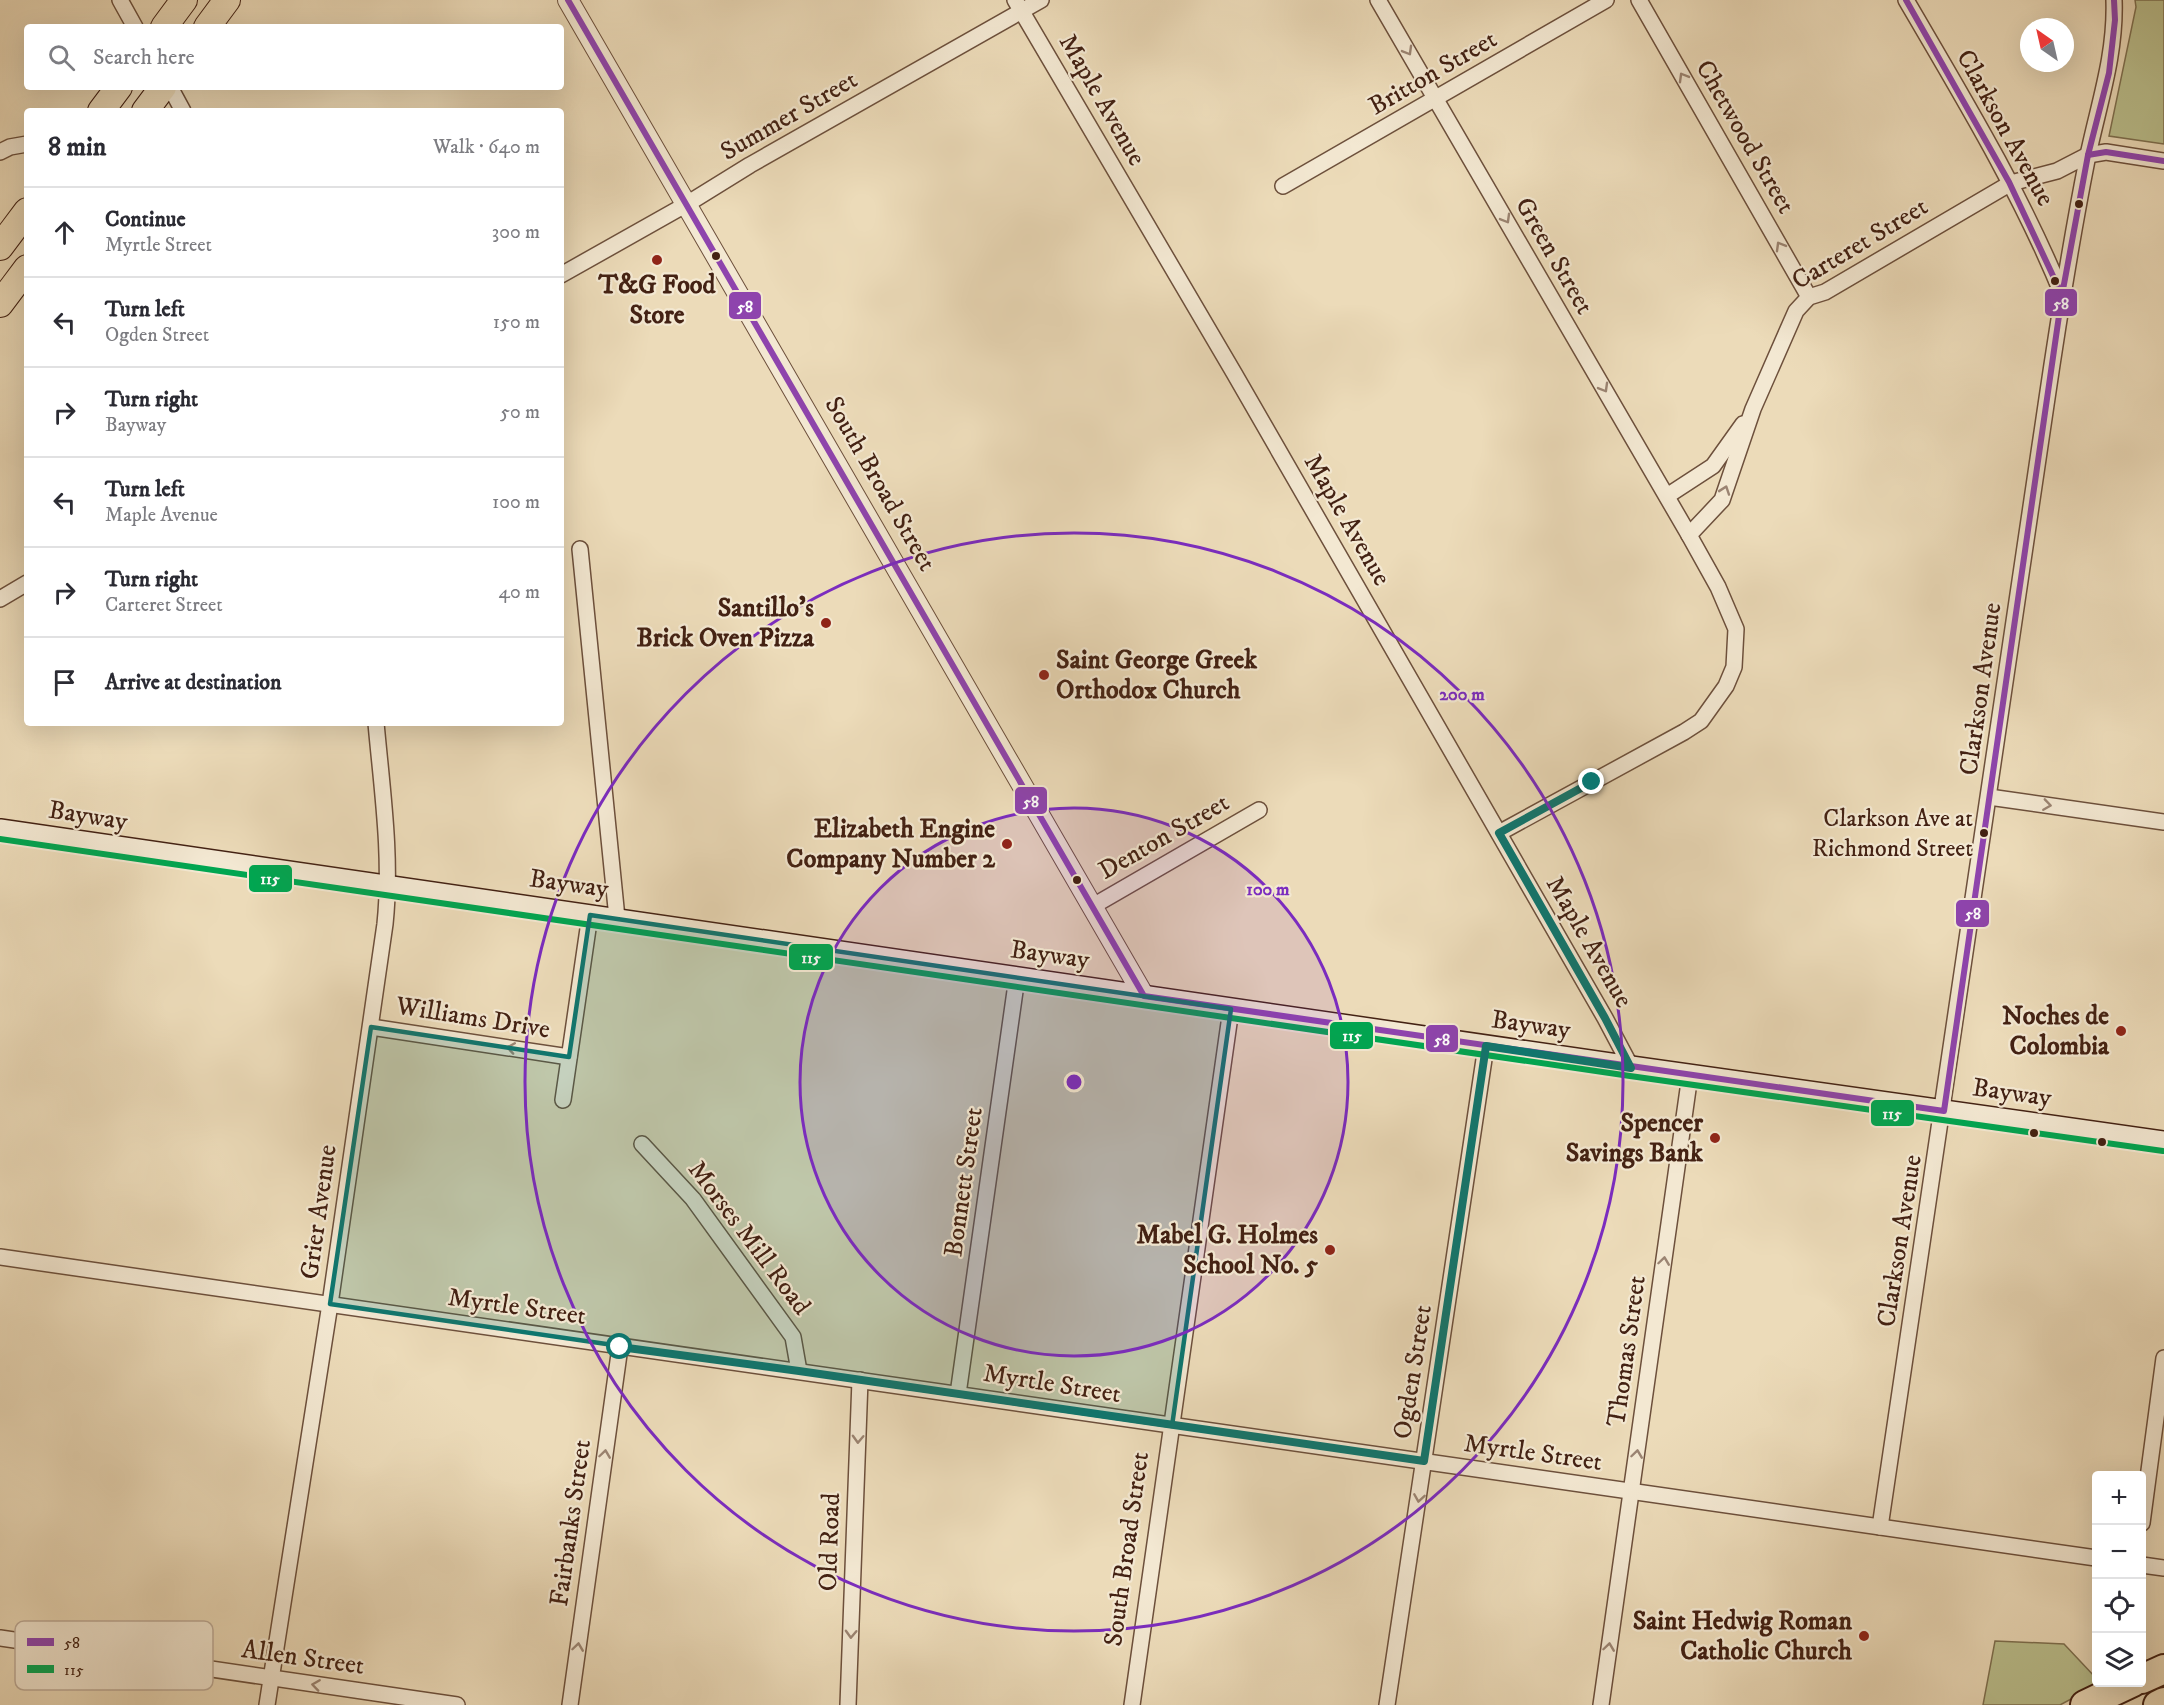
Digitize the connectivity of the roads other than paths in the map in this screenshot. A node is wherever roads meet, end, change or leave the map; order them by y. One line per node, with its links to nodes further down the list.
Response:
1 (120, 0): 12 (street)
2 (184, 0): 13 (highway)
3 (227, 0): 14 (highway)
4 (568, 0): 28 (street, South Broad Street)
5 (1041, 0): 11 (street, Summer Street)
6 (1378, 0): 18 (street, Green Street, one-way to 18)
7 (1606, 0): 18 (street, Britton Street)
8 (1639, 0): 34 (street, Chetwood Street, one-way to 8)
9 (1906, 0): 26 (street, Clarkson Avenue)
10 (2114, 0): 24 (street)
11 (1018, 5): 28 (street, Summer Street); 47 (street, Maple Avenue)
12 (133, 24)
13 (166, 24)
14 (209, 24)
15 (117, 90): 19 (highway)
16 (161, 90): 20 (highway)
17 (172, 90): 21 (street)
18 (1436, 99): 27 (street, Britton Street); 37 (street, Green Street, one-way to 37)
19 (103, 108)
20 (147, 108)
21 (181, 108)
22 (24, 145): 23 (street)
23 (0, 152)
24 (2088, 155): 25 (street); 26 (street, Carteret Street); 33 (street)
25 (2164, 161)
26 (2011, 183): 33 (street, Clarkson Avenue); 34 (street, Carteret Street)
27 (1283, 186)
28 (687, 204): 32 (street, Summer Street); 49 (street, South Broad Street)
29 (24, 215): 30 (highway)
30 (0, 247)
31 (24, 272): 35 (highway)
32 (564, 273)
33 (2062, 295): 43 (street, Clarkson Avenue)
34 (1809, 297): 36 (street, Carteret Street)
35 (0, 304)
36 (1753, 409): 37 (street, Carteret Street); 38 (street, Carteret Street, one-way to 36)
37 (1666, 496): 38 (street, Green Street)
38 (1689, 535): 47 (street)
39 (580, 549): 51 (street)
40 (24, 585): 41 (street)
41 (0, 599)
42 (376, 726): 48 (street, Grier Avenue)
43 (1989, 797): 45 (street, one-way to 45); 61 (street, Clarkson Avenue)
44 (1259, 810): 49 (street, Denton Street)
45 (2164, 822)
46 (0, 830): 48 (main road, Bayway)
47 (1499, 833): 58 (street, Maple Avenue)
48 (388, 886): 50 (main road, Bayway); 55 (street, Grier Avenue)
49 (1093, 906): 53 (street, South Broad Street)
50 (590, 915): 51 (main road, Bayway); 57 (street)
51 (617, 918): 52 (main road, Bayway)
52 (1017, 977): 53 (main road, Bayway); 70 (street, Bonnett Street)
53 (1144, 996): 54 (main road, Bayway)
54 (1231, 1009): 56 (main road, Bayway); 71 (street, South Broad Street)
55 (371, 1027): 57 (street, Williams Drive, one-way to 55); 65 (street, Grier Avenue)
56 (1486, 1046): 58 (main road, Bayway); 72 (street, Ogden Street)
57 (569, 1057): 60 (street)
58 (1631, 1068): 59 (main road, Bayway)
59 (1690, 1075): 61 (main road, Bayway); 73 (street, Thomas Street, one-way to 59)
60 (563, 1100)
61 (1944, 1111): 62 (main road, Bayway); 75 (street, Clarkson Avenue)
62 (2164, 1142)
63 (642, 1144): 68 (street, Morses Mill Road)
64 (0, 1257): 65 (street, Myrtle Street)
65 (330, 1304): 66 (street, Myrtle Street); 84 (street, Grier Avenue)
66 (620, 1347): 68 (street, Myrtle Street); 89 (street, Fairbanks Street, one-way to 66)
67 (2164, 1358): 74 (street)
68 (799, 1371): 69 (street, Myrtle Street)
69 (860, 1380): 70 (street, Myrtle Street); 90 (street, Old Road, one-way to 90)
70 (958, 1394): 71 (street, Myrtle Street)
71 (1172, 1426): 72 (street, Myrtle Street); 91 (street, South Broad Street)
72 (1424, 1461): 73 (street, Myrtle Street); 92 (street, Ogden Street, one-way to 92)
73 (1632, 1492): 75 (street, Myrtle Street); 93 (street, Thomas Street, one-way to 73)
74 (2146, 1493)
75 (1880, 1527): 76 (street, Myrtle Street)
76 (2092, 1557)
77 (2146, 1566): 78 (street)
78 (2164, 1568)
79 (0, 1638): 80 (street, Allen Street)
80 (15, 1640)
81 (213, 1669): 84 (street, Allen Street)
82 (2164, 1669): 83 (highway)
83 (2146, 1677)
84 (271, 1678): 87 (street, Grier Avenue); 88 (street, Allen Street, one-way to 84)
85 (2124, 1687): 94 (highway)
86 (2164, 1702): 95 (highway)
87 (267, 1705)
88 (457, 1705)
89 (570, 1705)
90 (848, 1705)
91 (1132, 1705)
92 (1387, 1705)
93 (1600, 1705)
94 (2085, 1705)
95 (2158, 1705)

